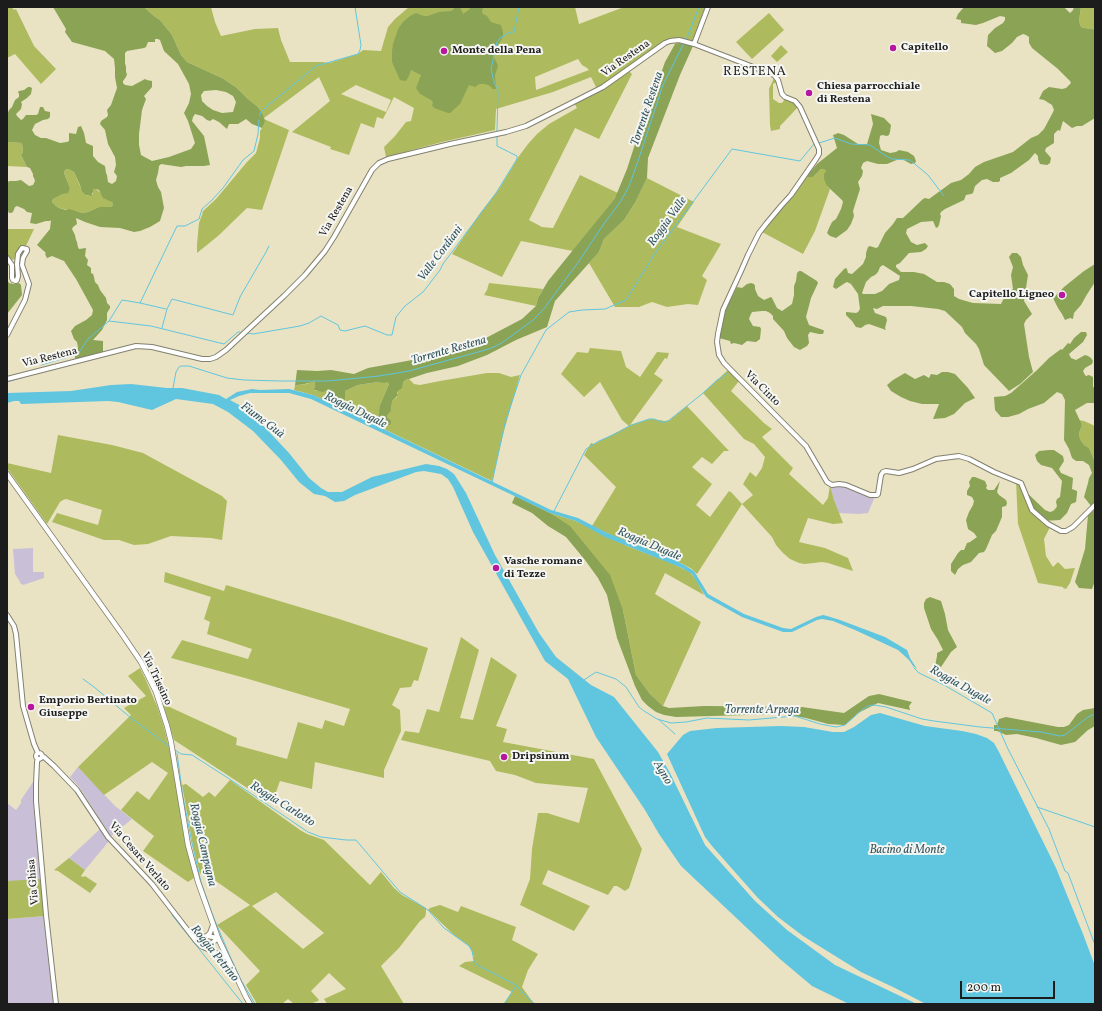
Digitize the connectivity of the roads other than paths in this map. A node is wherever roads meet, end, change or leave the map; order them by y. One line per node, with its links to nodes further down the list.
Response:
1 (708, 7): 2 (street)
2 (692, 43): 3 (street, Via Restena); 6 (street, Via Restena)
3 (712, 51): 8 (street, Via Cinto)
4 (7, 258): 5 (street)
5 (7, 335)
6 (7, 379)
7 (7, 474): 11 (main road, Via Trissino)
8 (1095, 505)
9 (7, 615): 10 (street)
10 (40, 758): 12 (street, Via Cesare Verlato); 17 (street, Via Ghisa)
11 (213, 925): 13 (street); 14 (main road)
12 (192, 935): 13 (street); 15 (street, Via Cesare Verlato)
13 (207, 936): 14 (street)
14 (218, 938): 15 (street); 16 (main road)
15 (202, 946): 16 (street, Via Cesare Verlato)
16 (227, 958): 18 (main road)
17 (56, 1004)
18 (250, 1004)

